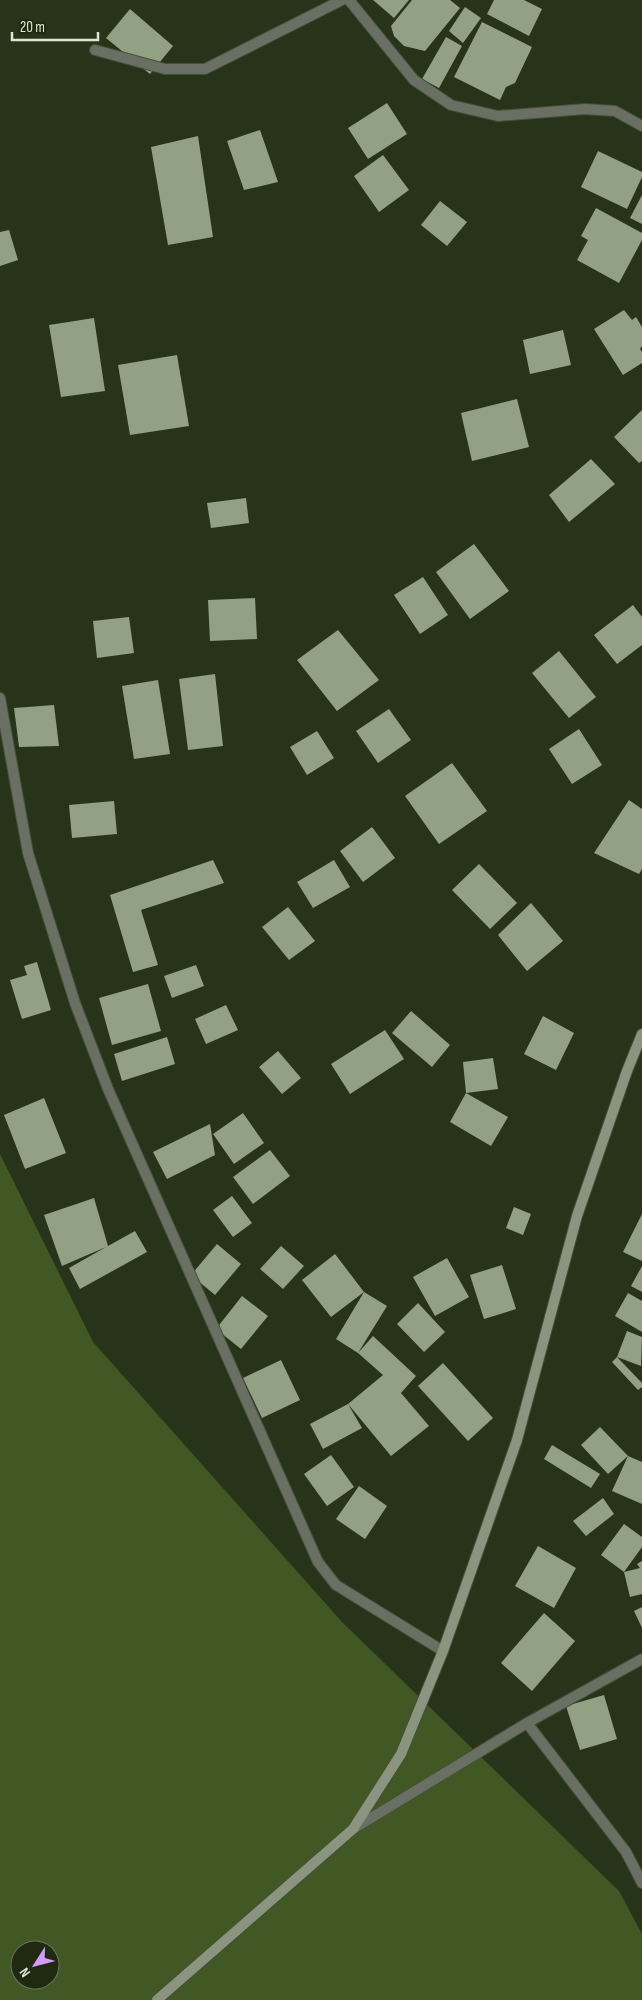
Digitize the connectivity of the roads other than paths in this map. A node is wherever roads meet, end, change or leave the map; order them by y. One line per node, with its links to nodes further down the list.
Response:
1 (342, 0): 3 (street)
2 (349, 0): 4 (street)
3 (95, 50)
4 (642, 126)
5 (0, 698): 7 (street)
6 (642, 1034): 7 (street)
7 (443, 1651): 10 (street)
8 (642, 1659): 9 (street)
9 (527, 1723): 10 (street); 11 (street)
10 (353, 1829): 12 (street)
11 (642, 1883)
12 (157, 2000)

